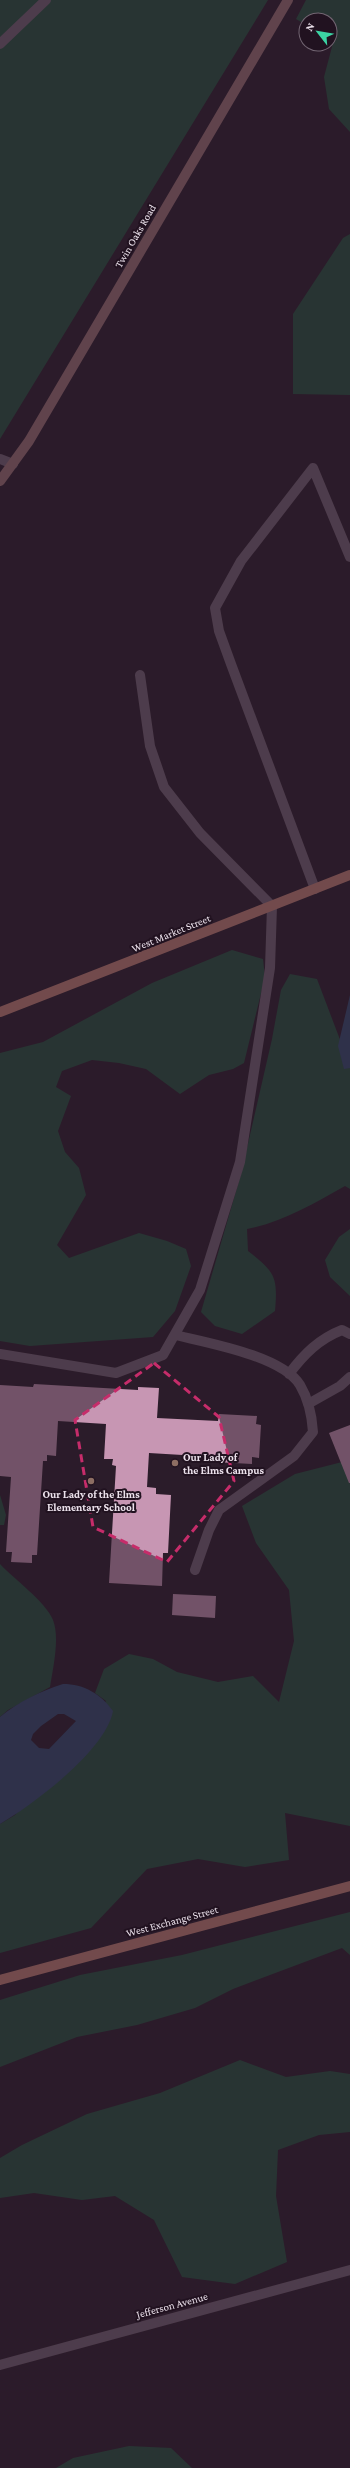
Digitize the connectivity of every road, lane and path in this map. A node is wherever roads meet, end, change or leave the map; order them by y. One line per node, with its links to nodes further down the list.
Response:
1 (46, 0): 3 (street)
2 (288, 0): 5 (main road, Twin Oaks Road)
3 (0, 44)
4 (0, 459): 5 (street)
5 (13, 464): 6 (main road, Twin Oaks Road)
6 (0, 481)
7 (350, 556): 10 (street)
8 (140, 676): 11 (street)
9 (350, 875): 10 (main road, West Market Street)
10 (315, 889): 11 (main road, West Market Street)
11 (272, 906): 12 (main road, West Market Street); 14 (street)
12 (0, 1012)
13 (350, 1334): 16 (street)
14 (175, 1335): 15 (street); 16 (street)
15 (0, 1354)
16 (289, 1374): 18 (street)
17 (350, 1377): 18 (street)
18 (308, 1404): 19 (street)
19 (196, 1570)
20 (350, 1886): 21 (main road, West Exchange Street)
21 (0, 1980)
22 (350, 2270): 23 (street, Jefferson Avenue)
23 (0, 2365)

